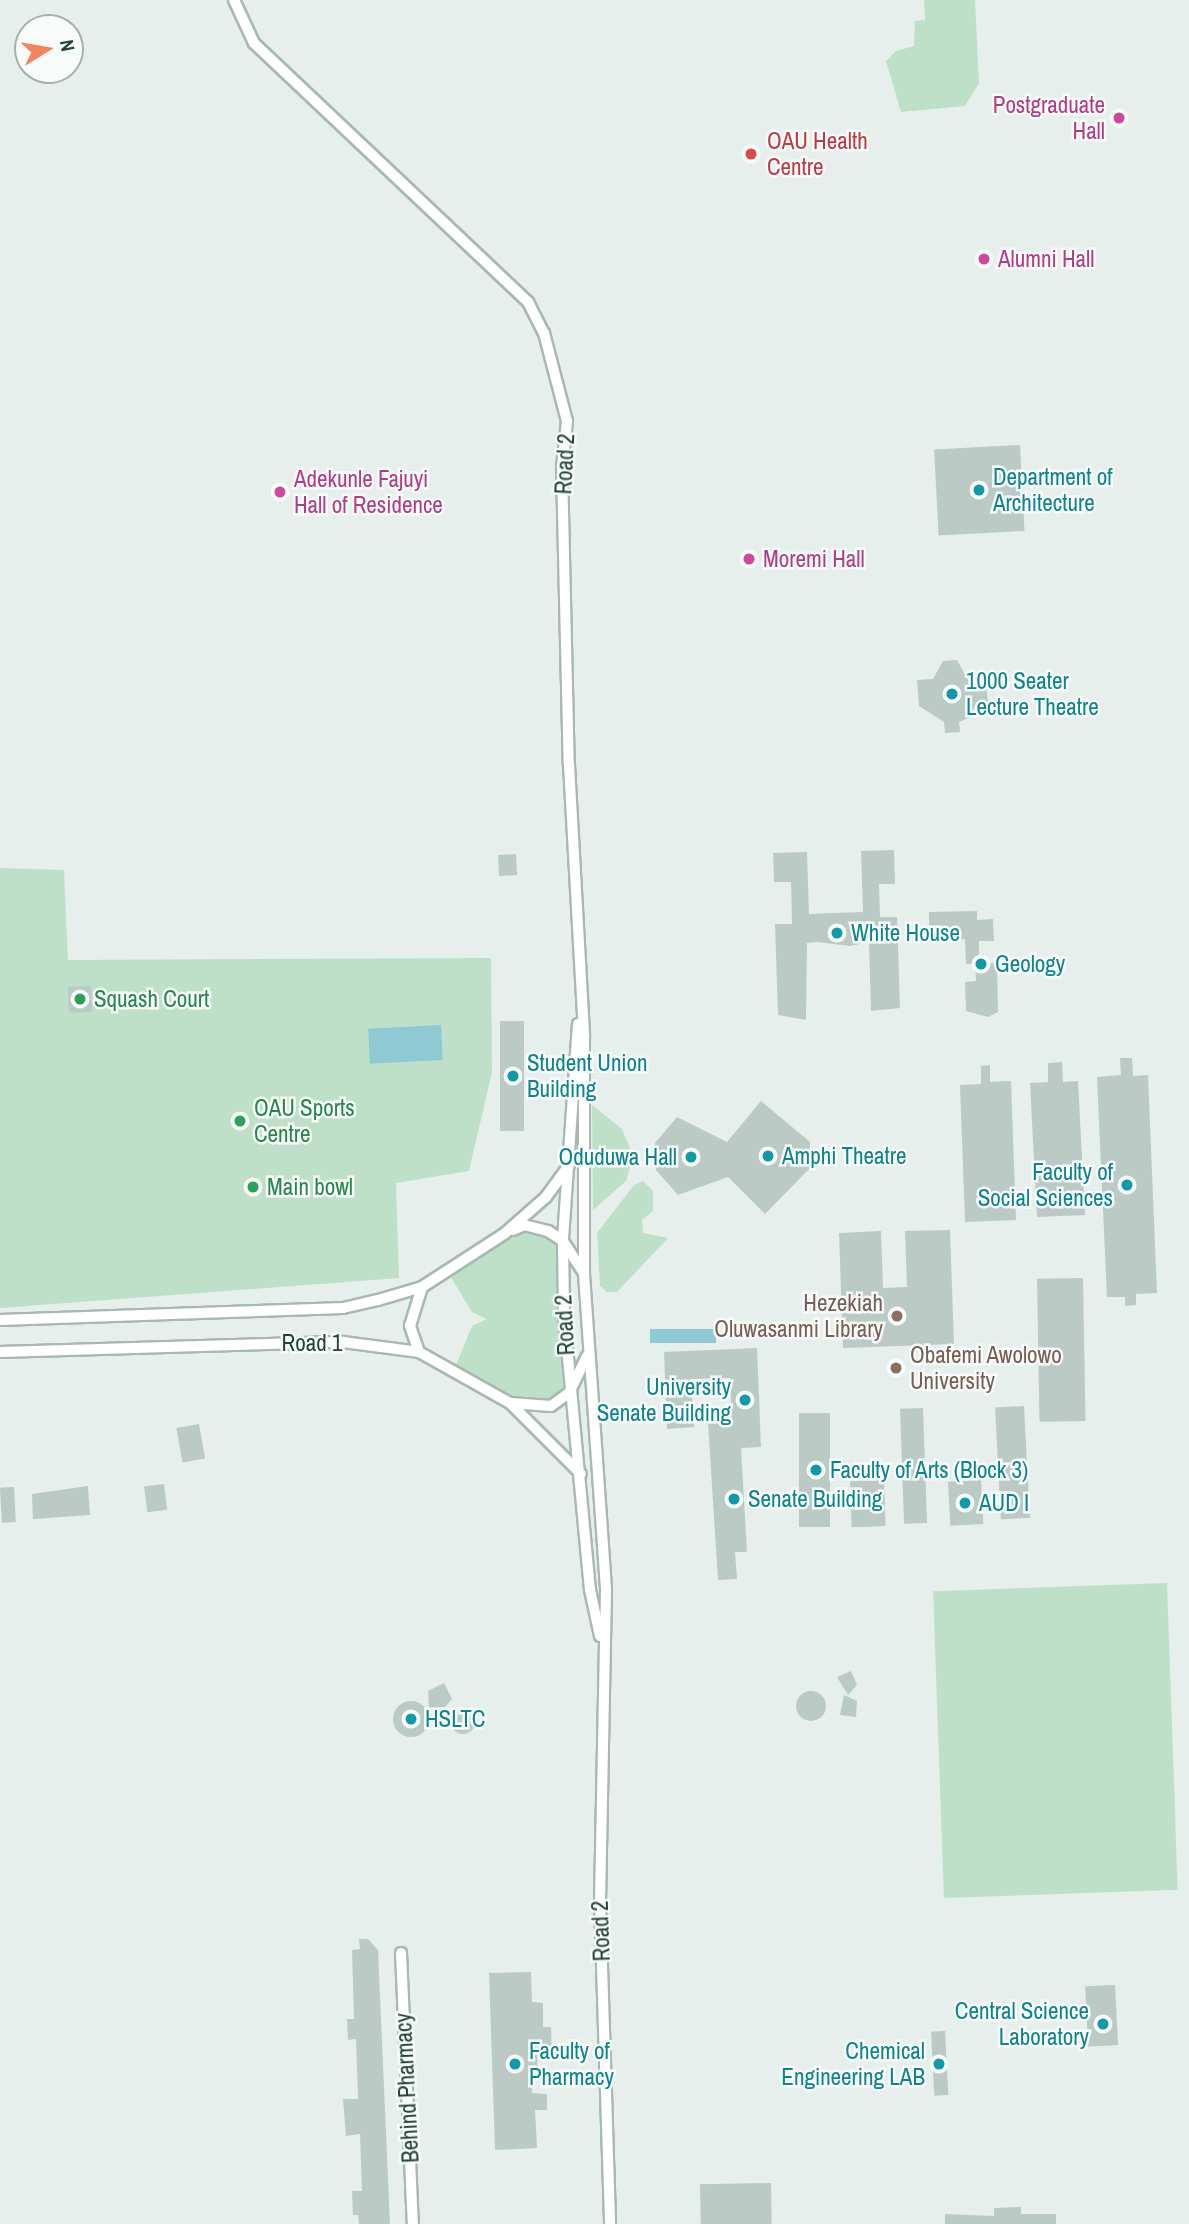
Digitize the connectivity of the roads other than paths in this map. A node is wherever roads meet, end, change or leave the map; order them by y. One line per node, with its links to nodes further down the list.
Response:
1 (234, 0): 2 (street, Road 2)
2 (580, 1010): 3 (street, Road 2); 6 (street, Road 2)
3 (569, 1165): 4 (street, Road 1); 5 (street, Road 2)
4 (504, 1234): 5 (street); 7 (street, Road 1)
5 (563, 1241): 6 (street); 12 (street, Road 2)
6 (584, 1274): 11 (street, Road 2)
7 (422, 1286): 8 (street, Road 1); 10 (street)
8 (0, 1320)
9 (0, 1352): 10 (street, Road 1)
10 (419, 1352): 13 (street, Road 1)
11 (588, 1352): 12 (street); 15 (street, Road 2)
12 (569, 1393): 13 (street); 14 (street, Road 2)
13 (510, 1403): 14 (street, Road 1)
14 (581, 1475): 15 (street, Road 2)
15 (601, 1638): 18 (street, Road 2)
16 (401, 1953): 17 (street, Behind Pharmacy)
17 (413, 2224)
18 (610, 2224)

